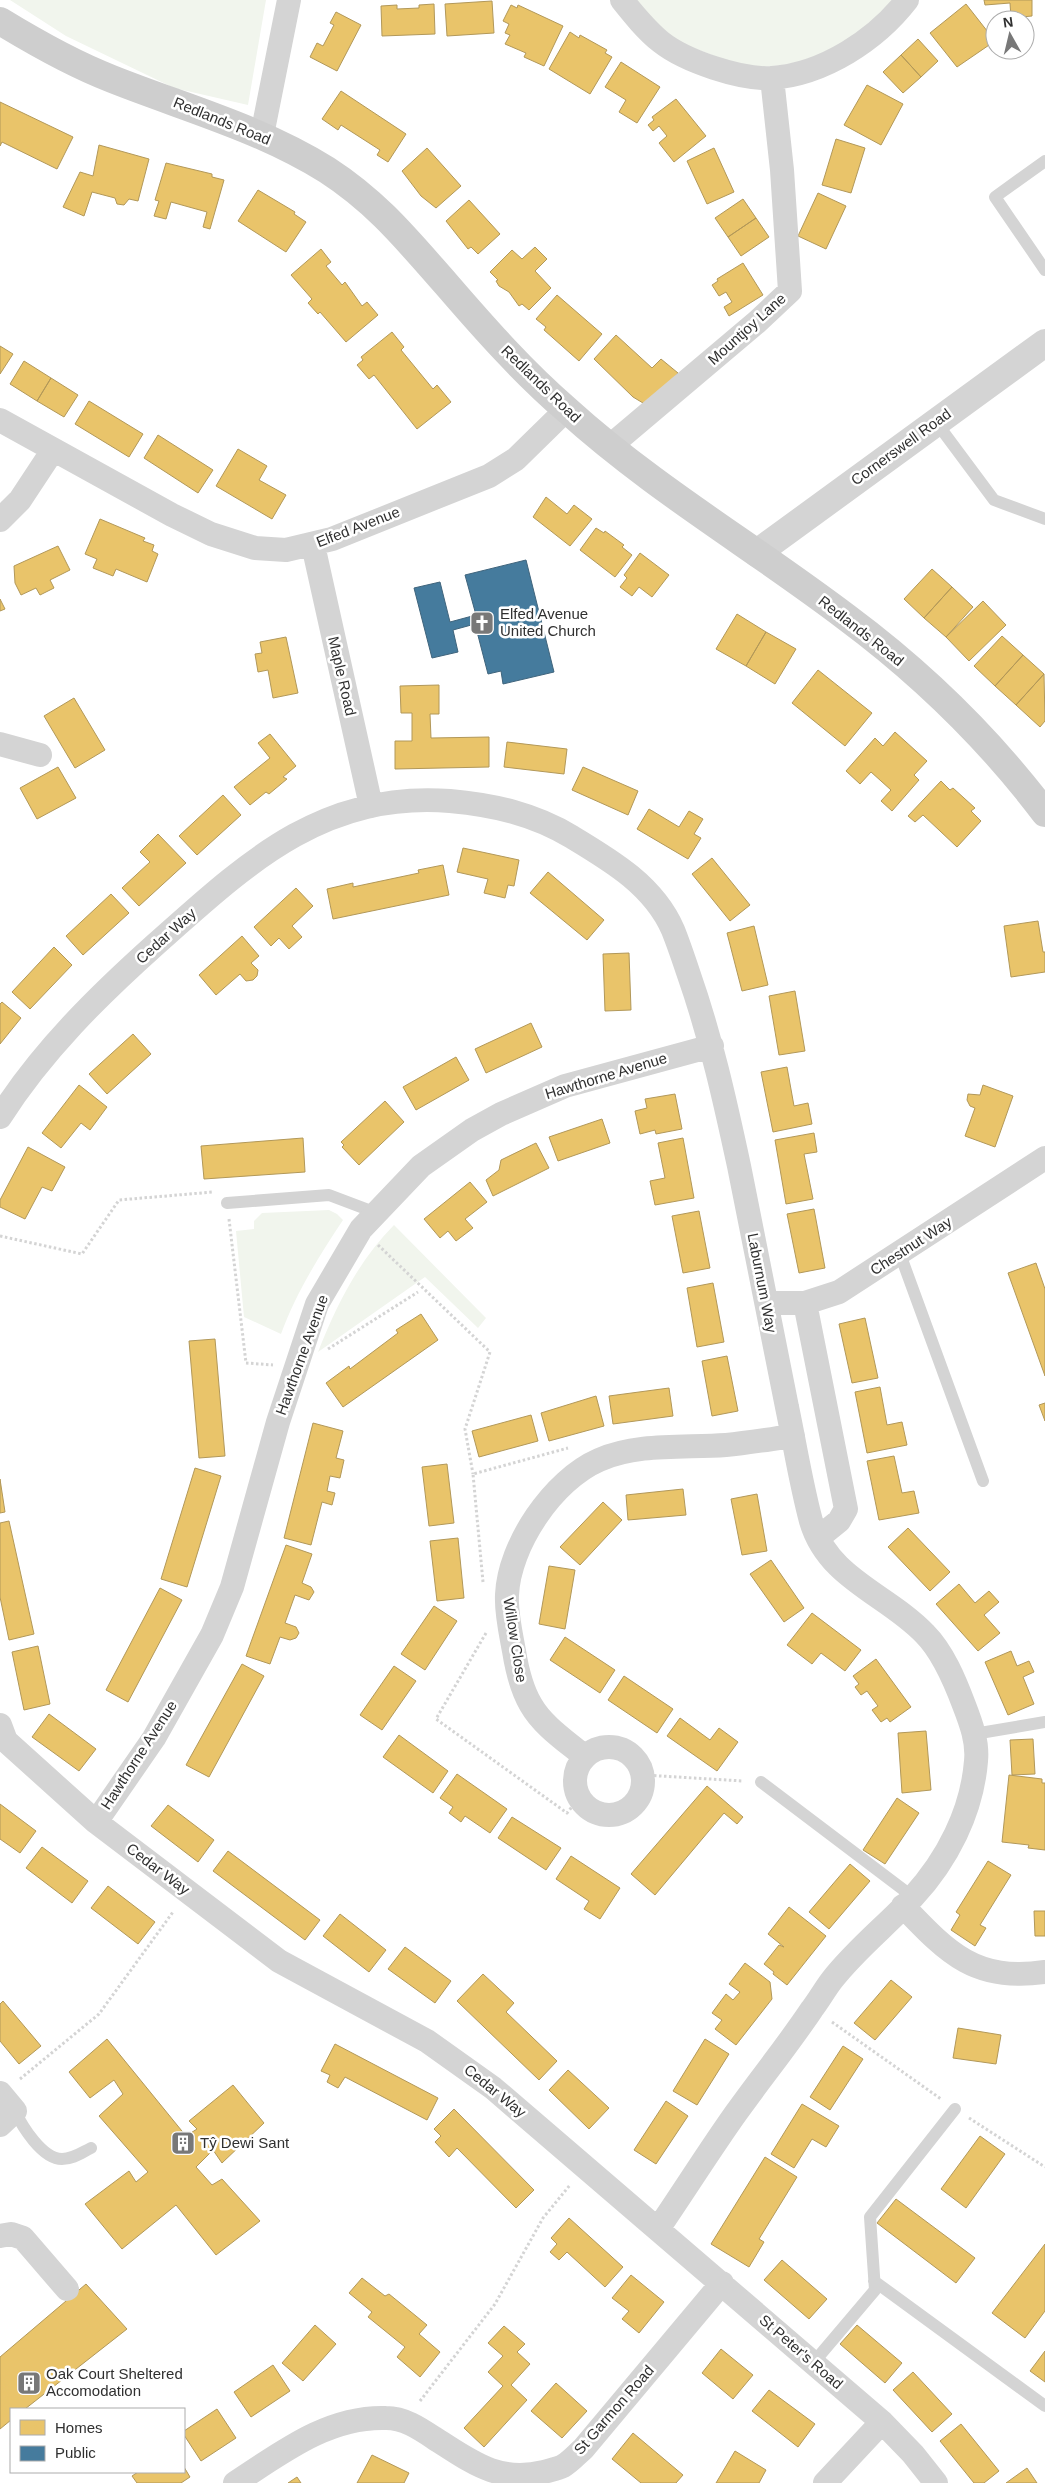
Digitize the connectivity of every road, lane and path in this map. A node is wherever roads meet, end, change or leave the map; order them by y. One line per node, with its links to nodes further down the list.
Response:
1 (289, 0): 6 (street)
2 (622, 0): 5 (street)
3 (907, 0): 5 (street)
4 (0, 21): 6 (main road, Redlands Road)
5 (772, 78): 13 (street, Mountjoy Lane)
6 (262, 135): 10 (main road, Redlands Road)
7 (1045, 161): 8 (lane)
8 (1045, 270)
9 (1045, 343): 12 (street, Cornerswell Road)
10 (566, 410): 13 (main road, Redlands Road); 17 (street, Elfed Avenue)
11 (0, 420): 14 (street, Elfed Avenue)
12 (936, 422): 15 (lane); 18 (street, Cornerswell Road)
13 (609, 447): 18 (main road, Redlands Road)
14 (54, 450): 16 (street); 17 (street, Elfed Avenue)
15 (1045, 519)
16 (0, 520)
17 (313, 545): 21 (street, Maple Road)
18 (757, 553): 22 (main road, Redlands Road)
19 (0, 744): 20 (street)
20 (40, 755)
21 (372, 806): 23 (street, Laburnum Way); 24 (street, Cedar Way)
22 (1045, 813)
23 (712, 1046): 27 (street, Hawthorne Avenue); 32 (street, Laburnum Way)
24 (0, 1117)
25 (1045, 1158): 29 (street, Chestnut Way)
26 (227, 1202): 27 (lane); 28 (path); 33 (path)
27 (368, 1220): 33 (street, Hawthorne Avenue); 35 (path)
28 (0, 1236)
29 (900, 1254): 31 (street, Chestnut Way); 36 (lane)
30 (418, 1292): 33 (path)
31 (805, 1303): 32 (street, Chestnut Way); 37 (street)
32 (767, 1304): 34 (street, Laburnum Way)
33 (295, 1370): 46 (street, Hawthorne Avenue)
34 (793, 1436): 37 (street, Laburnum Way); 38 (street, Willow Close)
35 (473, 1474)
36 (983, 1481)
37 (818, 1538): 40 (street, Laburnum Way)
38 (509, 1616): 42 (street, Willow Close); 45 (path)
39 (1045, 1722): 40 (lane)
40 (974, 1734): 48 (street, Laburnum Way)
41 (2, 1737): 46 (street, Cedar Way)
42 (585, 1756): 43 (street); 45 (street)
43 (644, 1775): 44 (path); 45 (street)
44 (761, 1782): 48 (lane)
45 (579, 1798)
46 (96, 1822): 47 (street, Cedar Way)
47 (188, 1891): 51 (path); 55 (street, Cedar Way)
48 (908, 1902): 49 (street); 50 (street)
49 (1045, 1972)
50 (813, 2009): 52 (path); 56 (street)
51 (4, 2106): 53 (lane)
52 (955, 2109): 54 (path); 58 (lane)
53 (91, 2148)
54 (1045, 2167)
55 (585, 2168): 56 (street, Cedar Way); 63 (path)
56 (658, 2229): 59 (street, St Peter's Road)
57 (0, 2236): 60 (street)
58 (874, 2282): 61 (lane); 62 (lane)
59 (722, 2284): 61 (street, St Peter's Road); 65 (street, St Garmon Road)
60 (67, 2289)
61 (814, 2362): 64 (street, St Peter's Road)
62 (1045, 2406)
63 (404, 2421): 65 (street, St Garmon Road); 66 (street, St Garmon Road)
64 (882, 2422): 67 (street); 68 (street, St Peter's Road)
65 (528, 2480)
66 (235, 2483)
67 (825, 2483)
68 (936, 2483)

